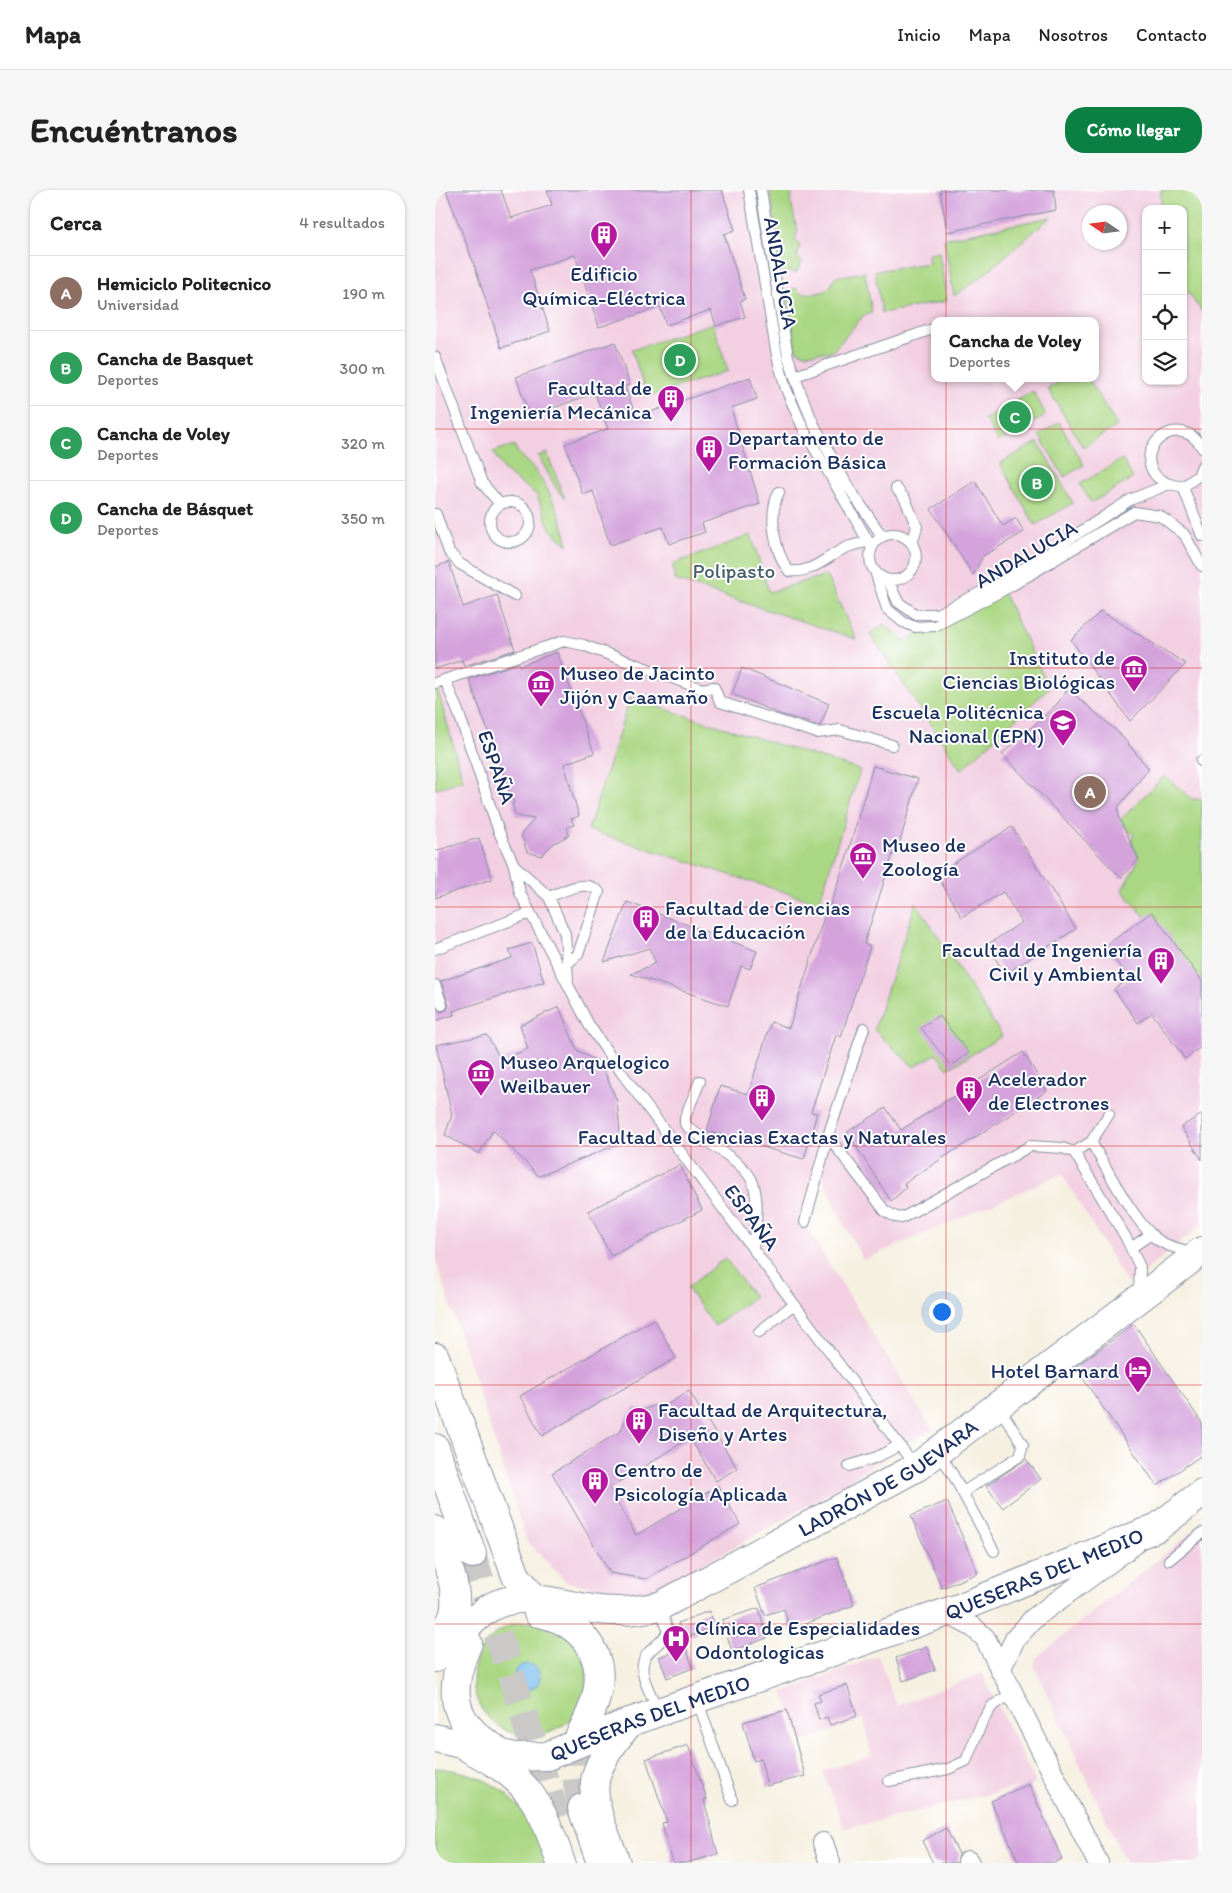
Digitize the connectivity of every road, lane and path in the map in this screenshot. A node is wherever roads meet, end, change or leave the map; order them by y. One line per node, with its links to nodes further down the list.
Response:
1 (749, 190): 17 (lane, ANDALUCIA)
2 (761, 190): 5 (lane, ANDALUCIA)
3 (930, 330): 5 (lane)
4 (435, 357): 12 (lane)
5 (795, 376): 14 (lane, ANDALUCIA)
6 (1202, 448): 8 (lane)
7 (1202, 466): 9 (lane)
8 (1169, 484): 9 (lane); 20 (lane, ANDALUCIA)
9 (1183, 487): 15 (lane)
10 (896, 488): 16 (lane)
11 (779, 492): 17 (lane)
12 (500, 504): 12 (lane)
13 (436, 514): 21 (lane)
14 (882, 536): 16 (lane); 17 (lane)
15 (1202, 536)
16 (911, 543): 20 (lane)
17 (869, 545): 19 (lane)
18 (1202, 566): 19 (lane, ANDALUCIA)
19 (875, 571): 20 (lane)
20 (888, 580)
21 (515, 596)
22 (440, 682): 23 (lane); 24 (lane, ESPAÑA)
23 (892, 745)
24 (514, 865): 25 (lane, ESPAÑA); 26 (lane, ESPAÑA)
25 (549, 897): 28 (lane, ESPAÑA); 28 (lane)
26 (530, 913): 27 (lane); 29 (lane, ESPAÑA)
27 (435, 949)
28 (567, 964): 29 (lane, ESPAÑA)
29 (568, 983): 40 (lane, ESPAÑA)
30 (435, 985): 31 (lane)
31 (442, 1005)
32 (864, 1028): 35 (lane)
33 (700, 1080): 40 (lane)
34 (1109, 1114): 36 (lane)
35 (827, 1136): 36 (lane); 37 (lane)
36 (1082, 1147): 38 (lane); 39 (lane)
37 (805, 1222)
38 (1151, 1234): 39 (lane); 41 (lane)
39 (1131, 1248): 42 (lane)
40 (753, 1249): 43 (lane, ESPAÑA)
41 (1201, 1252): 42 (main road, LADRÓN DE GUEVARA)
42 (1137, 1302): 47 (main road, LADRÓN DE GUEVARA)
43 (794, 1304): 44 (lane); 48 (lane, ESPAÑA)
44 (759, 1332)
45 (435, 1358): 61 (main road)
46 (435, 1379): 59 (main road)
47 (999, 1406): 50 (main road, LADRÓN DE GUEVARA); 53 (lane)
48 (899, 1445): 50 (lane, ESPAÑA); 51 (lane)
49 (435, 1448): 59 (main road)
50 (927, 1459): 53 (lane, ESPAÑA); 62 (main road, LADRÓN DE GUEVARA)
51 (849, 1466)
52 (435, 1488): 59 (main road)
53 (963, 1492): 58 (lane, ESPAÑA)
54 (1197, 1500): 55 (main road, QUESERAS DEL MEDIO)
55 (1158, 1527): 63 (main road, QUESERAS DEL MEDIO); 68 (street)
56 (435, 1530): 65 (main road)
57 (1202, 1533): 60 (lane)
58 (994, 1551)
59 (473, 1554)
60 (1169, 1560)
61 (534, 1598): 62 (main road, LADRÓN DE GUEVARA); 64 (main road, LADRÓN DE GUEVARA)
62 (660, 1606): 71 (lane)
63 (945, 1612): 68 (street); 70 (main road, QUESERAS DEL MEDIO)
64 (482, 1614): 67 (main road, LADRÓN DE GUEVARA); 73 (main road)
65 (435, 1643)
66 (468, 1643): 75 (main road)
67 (435, 1658)
68 (1000, 1670): 69 (street)
69 (1013, 1693): 76 (lane); 86 (street)
70 (697, 1698): 71 (main road, QUESERAS DEL MEDIO); 77 (lane)
71 (658, 1712): 72 (main road, QUESERAS DEL MEDIO)
72 (630, 1722): 75 (main road, QUESERAS DEL MEDIO); 84 (main road)
73 (579, 1737)
74 (446, 1740): 75 (main road, QUESERAS DEL MEDIO); 80 (main road)
75 (509, 1756)
76 (889, 1781)
77 (732, 1800)
78 (570, 1813): 81 (main road); 82 (main road); 83 (main road)
79 (823, 1843): 85 (street)
80 (561, 1863)
81 (572, 1863)
82 (587, 1863)
83 (601, 1863)
84 (616, 1863)
85 (830, 1863)
86 (1098, 1863)

